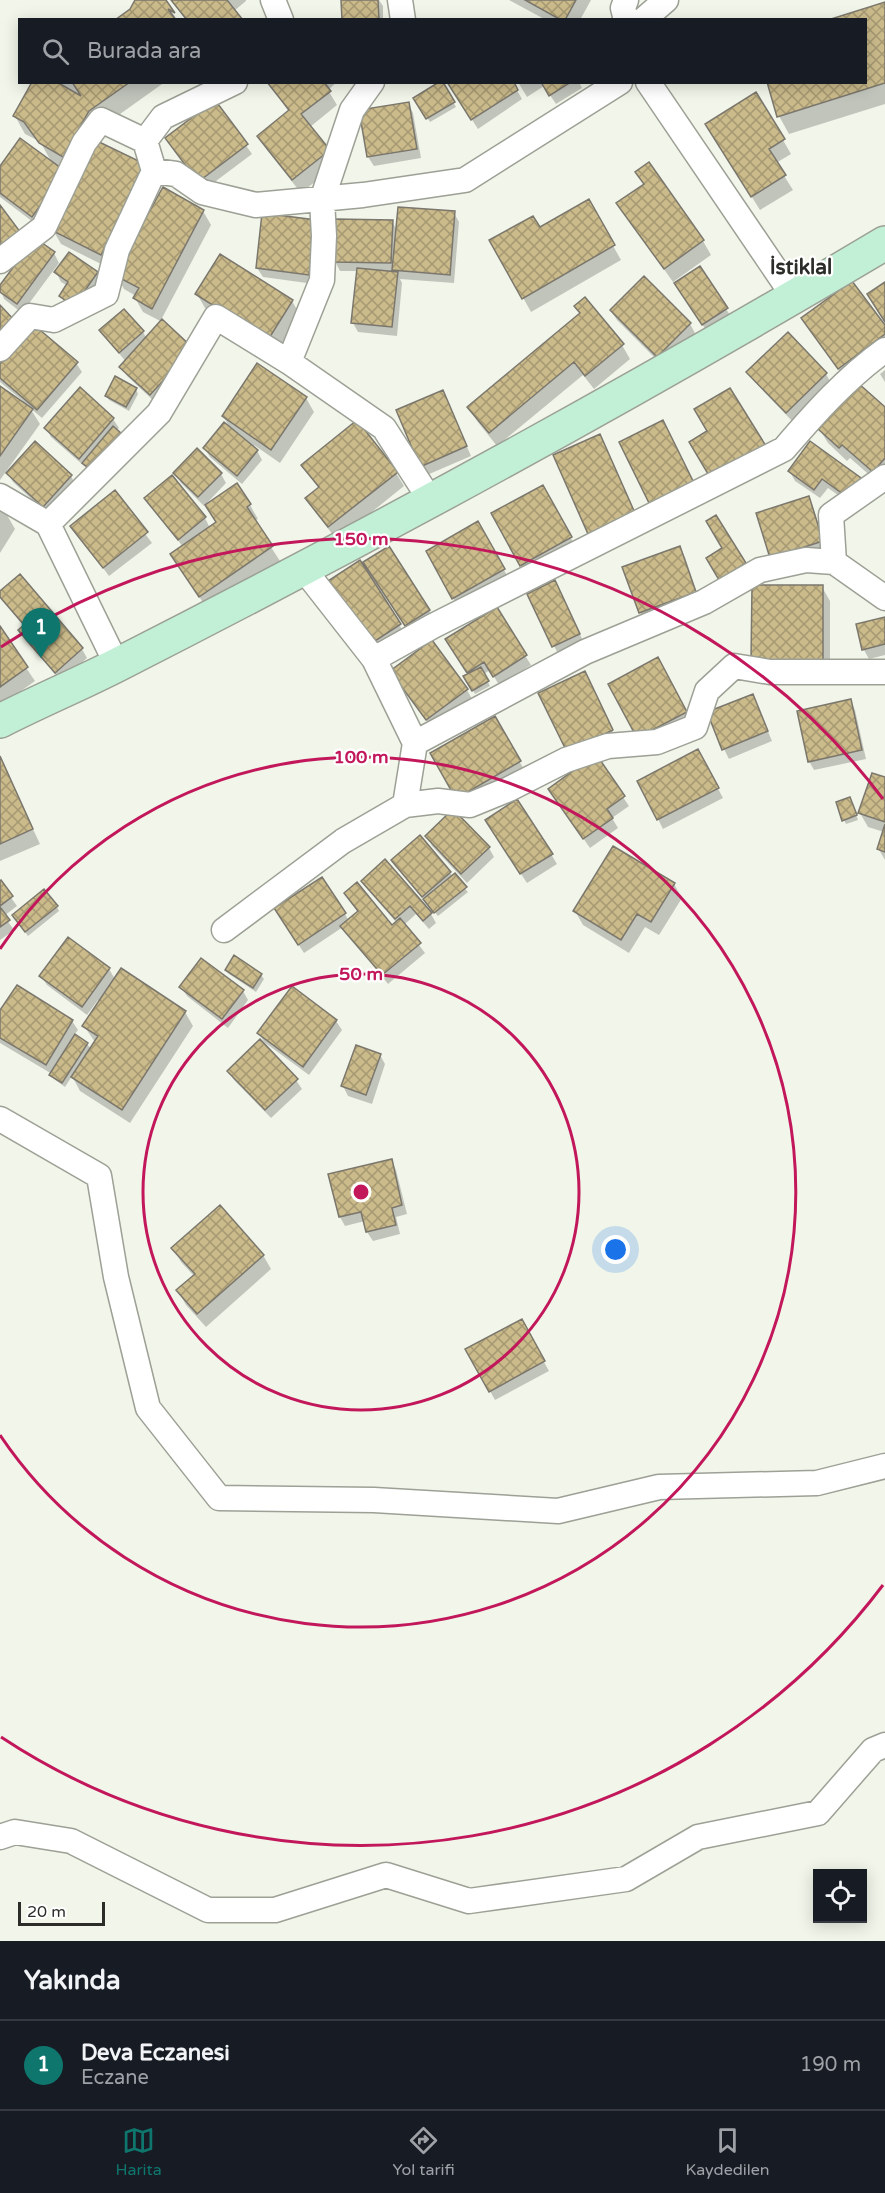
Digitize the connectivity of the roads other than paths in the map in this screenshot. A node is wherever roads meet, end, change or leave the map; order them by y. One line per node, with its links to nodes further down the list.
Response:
1 (273, 0): 5 (street)
2 (400, 0): 6 (street)
3 (626, 0): 7 (street)
4 (666, 0): 8 (street)
5 (280, 18)
6 (403, 18)
7 (626, 18)
8 (645, 18)
9 (231, 84): 13 (street)
10 (371, 84): 15 (street)
11 (617, 84): 15 (street)
12 (649, 84): 18 (street)
13 (146, 141): 14 (street); 17 (street)
14 (154, 171): 15 (street); 19 (street)
15 (322, 200): 21 (street)
16 (885, 243): 18 (main road)
17 (0, 261)
18 (794, 297): 24 (main road)
19 (0, 349)
20 (885, 351): 29 (street)
21 (289, 362): 24 (street); 25 (street)
22 (885, 477): 26 (street)
23 (0, 496): 25 (street)
24 (431, 501): 27 (main road)
25 (48, 524): 30 (street)
26 (834, 562): 28 (street); 33 (street)
27 (302, 567): 29 (street); 30 (main road)
28 (885, 598)
29 (374, 659): 33 (street)
30 (117, 665): 32 (main road)
31 (885, 672): 34 (street)
32 (0, 721)
33 (415, 743): 34 (street)
34 (405, 805): 35 (street)
35 (224, 930)
36 (0, 1119): 37 (street)
37 (882, 1462)
38 (885, 1745): 39 (street)
39 (0, 1837)

